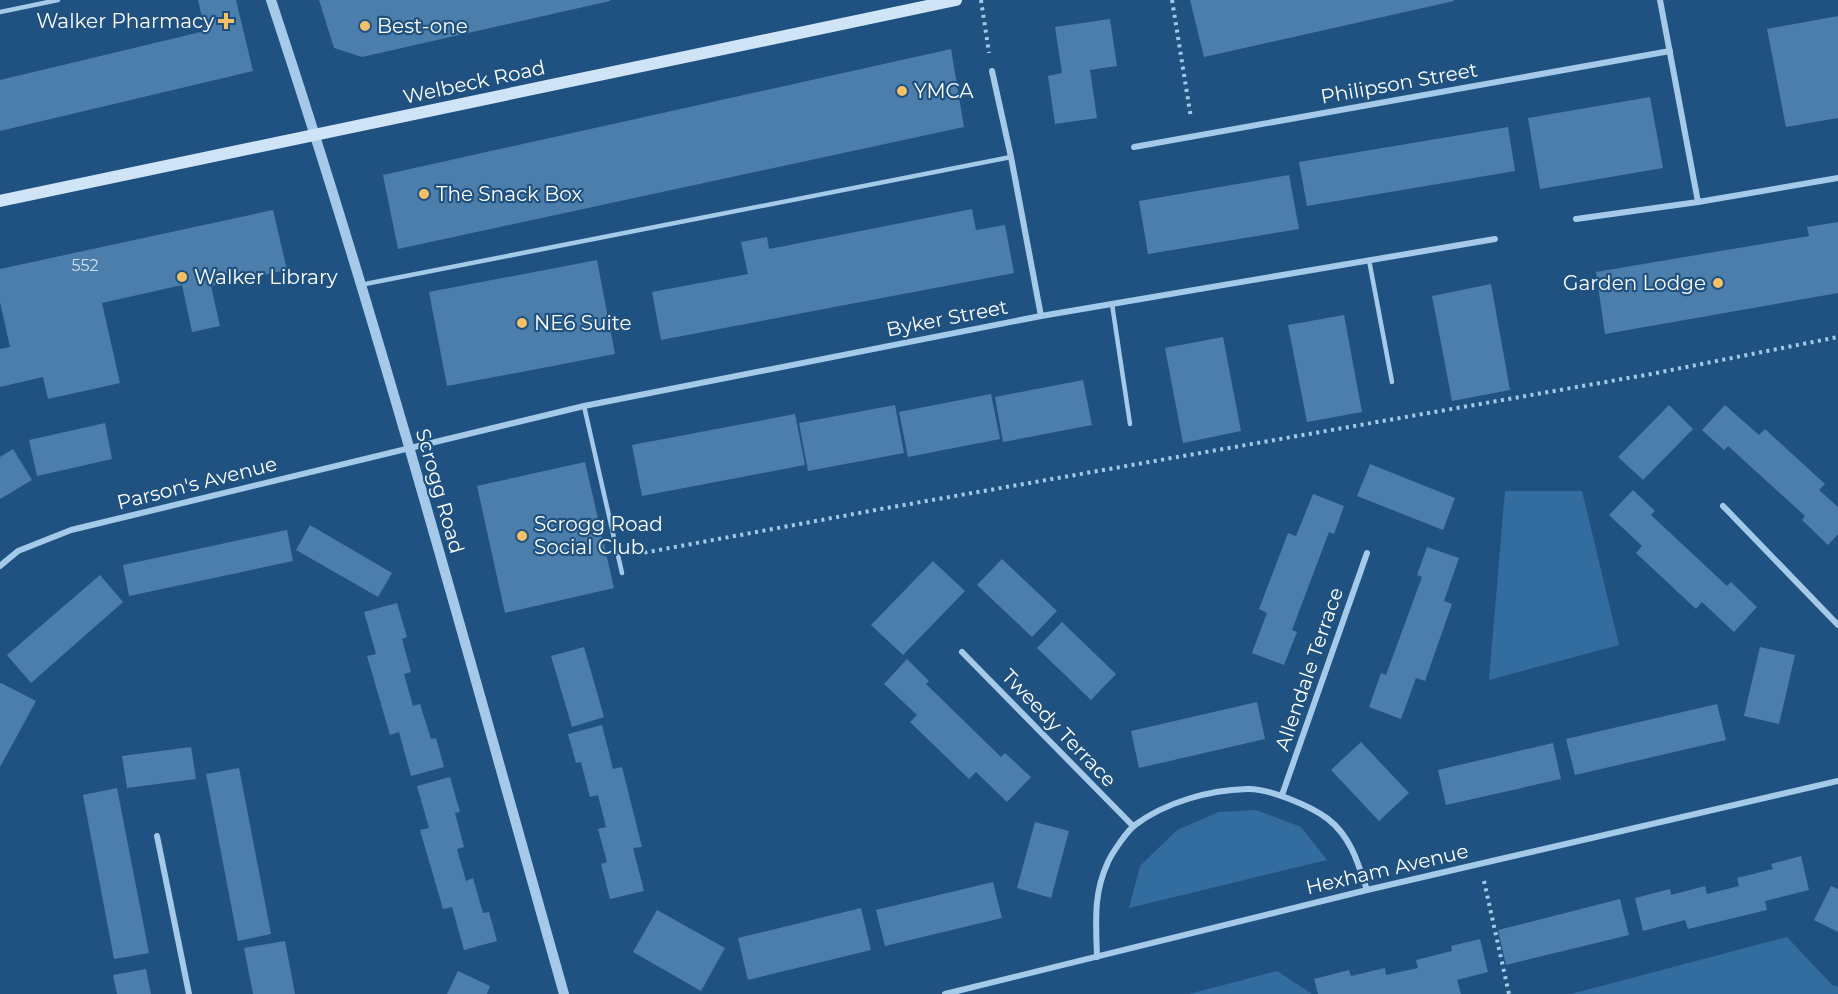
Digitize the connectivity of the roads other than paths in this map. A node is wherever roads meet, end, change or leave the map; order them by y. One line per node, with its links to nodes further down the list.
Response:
1 (58, 0): 5 (lane)
2 (271, 0): 8 (street, Scrogg Road)
3 (956, 0): 8 (main road, Welbeck Road)
4 (1660, 0): 6 (street)
5 (0, 12)
6 (1670, 51): 9 (street, Philipson Street); 13 (street)
7 (992, 71): 10 (street)
8 (316, 135): 12 (main road, Welbeck Road); 17 (street, Scrogg Road)
9 (1134, 147)
10 (1011, 157): 17 (lane); 19 (street)
11 (1838, 177): 13 (street)
12 (0, 201)
13 (1698, 202): 14 (street)
14 (1576, 219)
15 (1495, 239): 16 (street, Byker Street)
16 (1369, 260): 18 (street, Byker Street); 20 (lane)
17 (360, 285): 23 (street, Scrogg Road)
18 (1112, 304): 19 (street, Byker Street); 22 (lane)
19 (1041, 316): 21 (street, Byker Street)
20 (1392, 382)
21 (584, 405): 23 (street, Byker Street); 27 (lane)
22 (1130, 424)
23 (409, 448): 26 (street, Parson's Avenue); 37 (street, Scrogg Road)
24 (1723, 506): 28 (street)
25 (1367, 554): 31 (street, Allendale Terrace)
26 (0, 566)
27 (622, 573)
28 (1838, 625)
29 (962, 652): 32 (street, Tweedy Terrace)
30 (1838, 781): 34 (street, Hexham Avenue)
31 (1282, 795): 32 (street); 34 (street)
32 (1133, 826): 35 (street)
33 (157, 836): 36 (street)
34 (1367, 890): 35 (street, Hexham Avenue)
35 (1097, 957): 38 (street, Hexham Avenue)
36 (189, 994)
37 (564, 994)
38 (945, 994)

